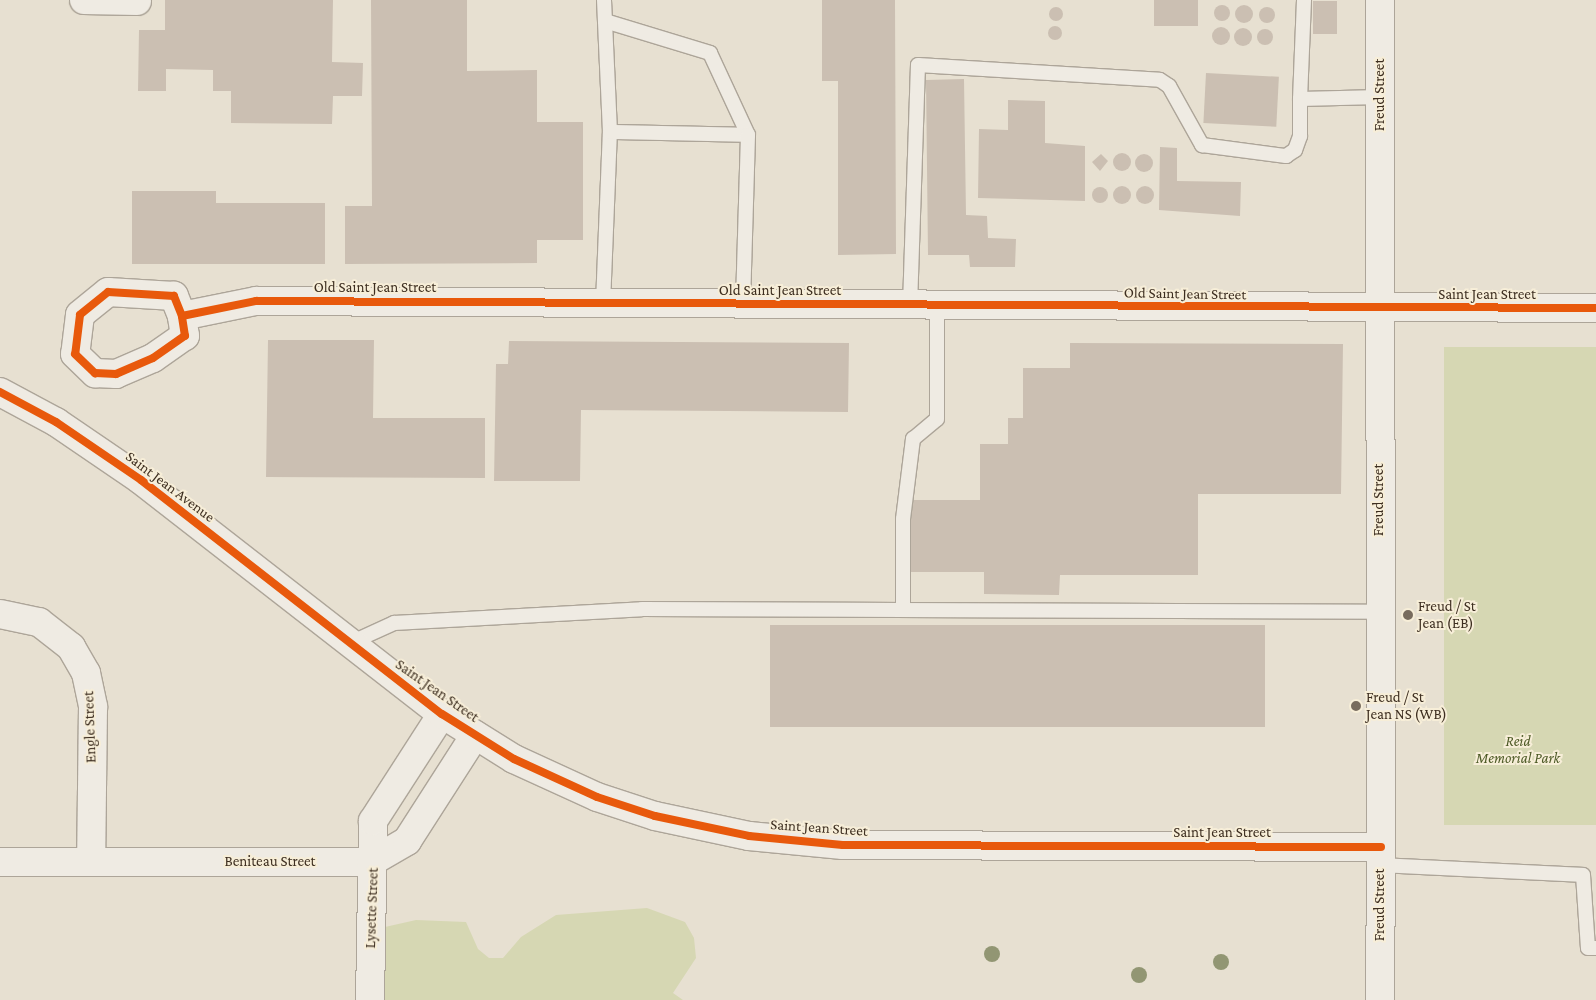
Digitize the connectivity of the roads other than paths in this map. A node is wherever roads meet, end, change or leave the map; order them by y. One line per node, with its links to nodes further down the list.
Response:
1 (84, 0): 5 (street)
2 (604, 0): 6 (lane)
3 (1304, 0): 8 (lane)
4 (1380, 0): 7 (street, Freud Street)
5 (137, 1)
6 (605, 21): 9 (lane); 10 (lane)
7 (1380, 97): 8 (lane); 16 (street, Freud Street)
8 (1300, 98): 13 (lane)
9 (610, 132): 10 (lane); 11 (lane)
10 (748, 135): 12 (lane)
11 (603, 304): 12 (street, Old Saint Jean Street); 17 (street, Old Saint Jean Street)
12 (743, 304): 13 (street, Old Saint Jean Street)
13 (910, 306): 14 (street, Old Saint Jean Street)
14 (937, 306): 16 (street, Old Saint Jean Street); 19 (lane)
15 (1596, 308): 16 (street, Saint Jean Street)
16 (1379, 310): 20 (street, Freud Street)
17 (182, 316)
18 (0, 392): 22 (street, Saint Jean Avenue)
19 (903, 610): 20 (lane); 23 (lane)
20 (1379, 612): 26 (street, Freud Street)
21 (0, 614): 27 (street, Engle Street)
22 (314, 617): 23 (street, Saint Jean Street)
23 (348, 644): 24 (street, Saint Jean Street)
24 (442, 714): 25 (street, Saint Jean Street); 29 (street)
25 (475, 735): 26 (street, Saint Jean Street); 29 (street, Lysette Street)
26 (1381, 856): 30 (lane); 32 (street, Freud Street)
27 (91, 861): 28 (street, Beniteau Street); 29 (street, Beniteau Street)
28 (0, 862)
29 (371, 862): 31 (street, Lysette Street)
30 (1596, 948)
31 (370, 1000)
32 (1380, 1000)

